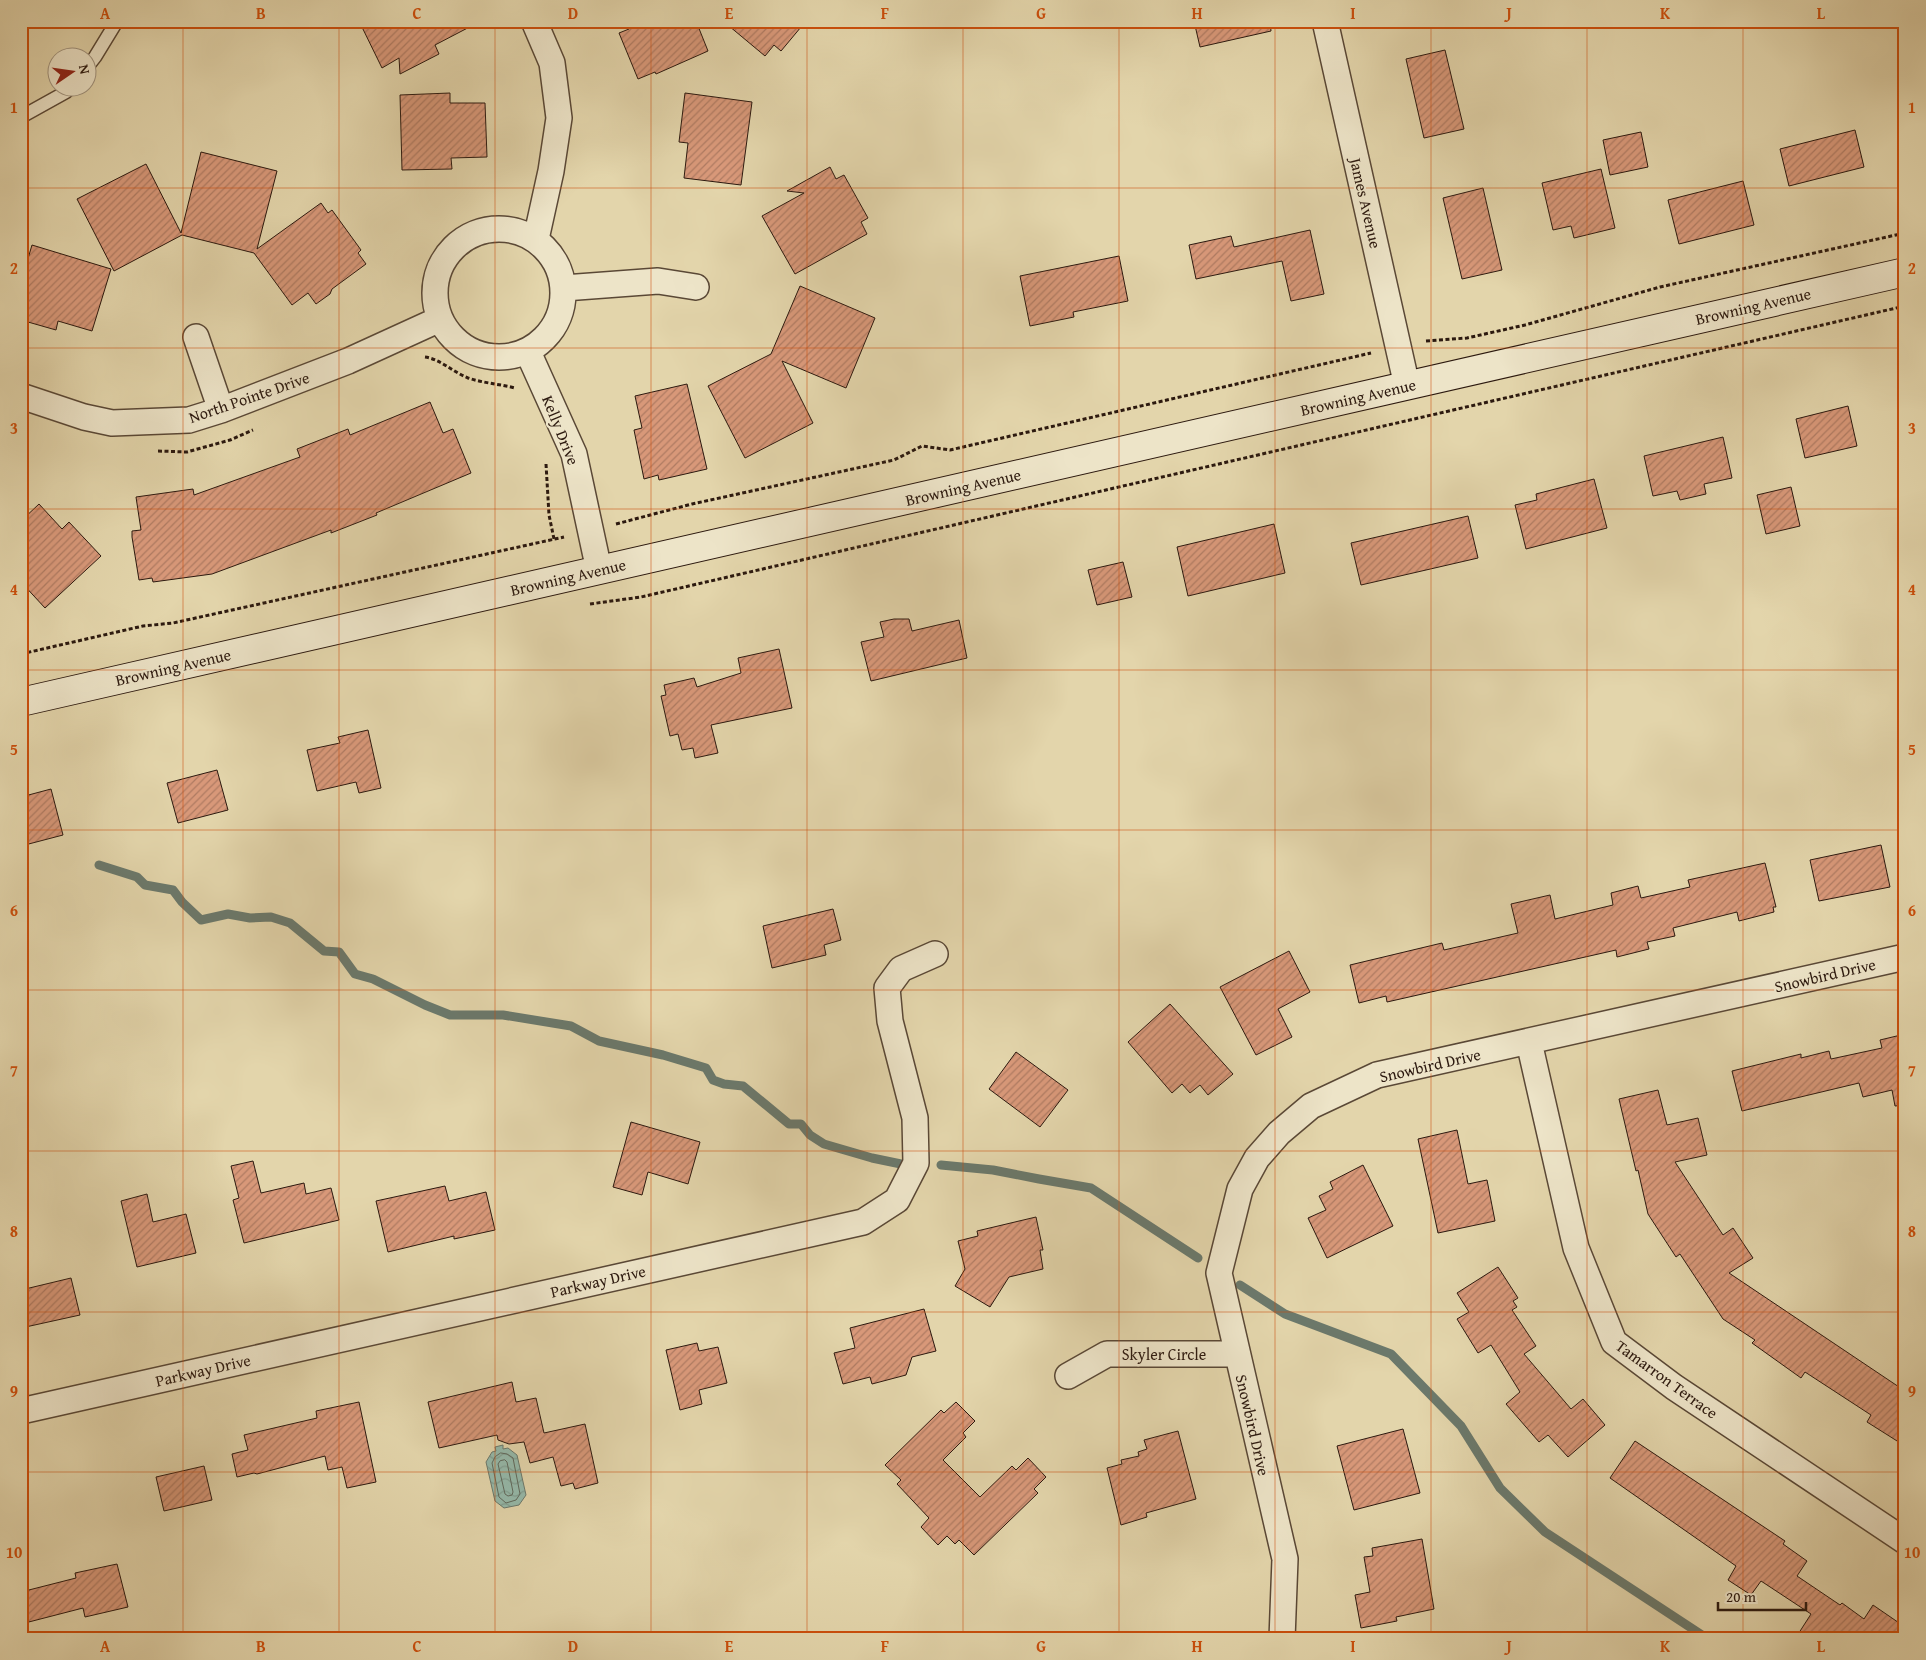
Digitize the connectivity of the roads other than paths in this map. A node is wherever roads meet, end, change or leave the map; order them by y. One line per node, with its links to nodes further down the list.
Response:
1 (117, 21): 4 (lane)
2 (534, 21): 7 (street)
3 (1325, 21): 14 (street, James Avenue)
4 (98, 50)
5 (55, 98): 6 (lane)
6 (21, 117)
7 (536, 240): 10 (street); 11 (street)
8 (1905, 272): 14 (street, Browning Avenue)
9 (696, 287): 10 (street)
10 (564, 288): 13 (street)
11 (440, 319): 13 (street); 16 (street, North Pointe Drive)
12 (196, 337): 16 (street)
13 (528, 352): 17 (street, Kelly Drive)
14 (1407, 386): 17 (street, Browning Avenue)
15 (21, 396): 16 (street, North Pointe Drive)
16 (222, 410)
17 (599, 570): 18 (street, Browning Avenue)
18 (21, 702)
19 (935, 954): 24 (street, Parkway Drive)
20 (1905, 956): 21 (street, Snowbird Drive)
21 (1529, 1042): 22 (street, Snowbird Drive); 25 (street, Tamarron Terrace)
22 (1237, 1354): 23 (street, Skyler Circle); 26 (street, Snowbird Drive)
23 (1068, 1376)
24 (21, 1412)
25 (1905, 1541)
26 (1282, 1639)

